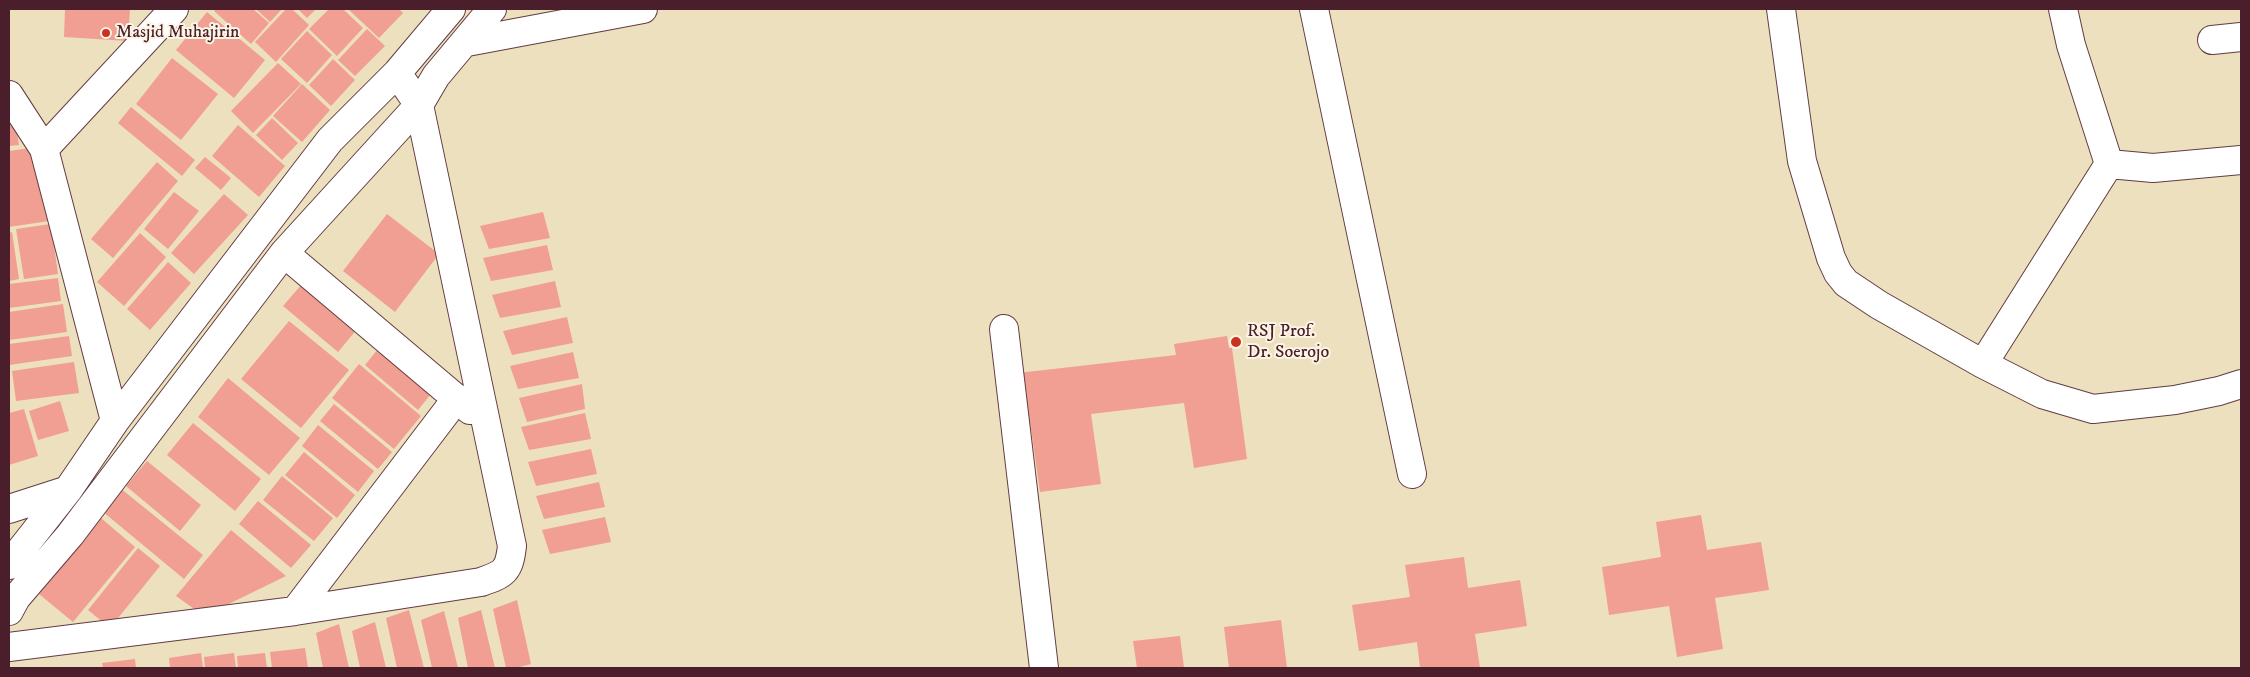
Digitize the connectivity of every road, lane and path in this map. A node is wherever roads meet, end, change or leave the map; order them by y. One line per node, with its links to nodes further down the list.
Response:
1 (174, 9): 15 (street)
2 (451, 9): 12 (street)
3 (492, 9): 11 (street)
4 (643, 9): 8 (street)
5 (1314, 9): 25 (street)
6 (1781, 9): 20 (street)
7 (2063, 9): 17 (street)
8 (605, 12): 11 (street)
9 (2241, 37): 10 (street)
10 (2212, 40)
11 (466, 42): 14 (street)
12 (397, 73): 14 (street); 23 (street)
13 (9, 95): 15 (street)
14 (419, 104): 18 (street); 24 (street)
15 (44, 149): 23 (street)
16 (2241, 160): 17 (street)
17 (2109, 164): 20 (street)
18 (284, 253): 22 (street); 29 (street)
19 (1004, 329): 32 (street)
20 (1982, 364): 21 (street)
21 (2241, 384)
22 (457, 398): 24 (street); 30 (street)
23 (115, 421): 26 (street)
24 (486, 424): 30 (street)
25 (1412, 474)
26 (68, 490): 27 (street); 28 (street)
27 (9, 509)
28 (9, 565)
29 (9, 611)
30 (294, 611): 31 (street)
31 (9, 647)
32 (1044, 668)

